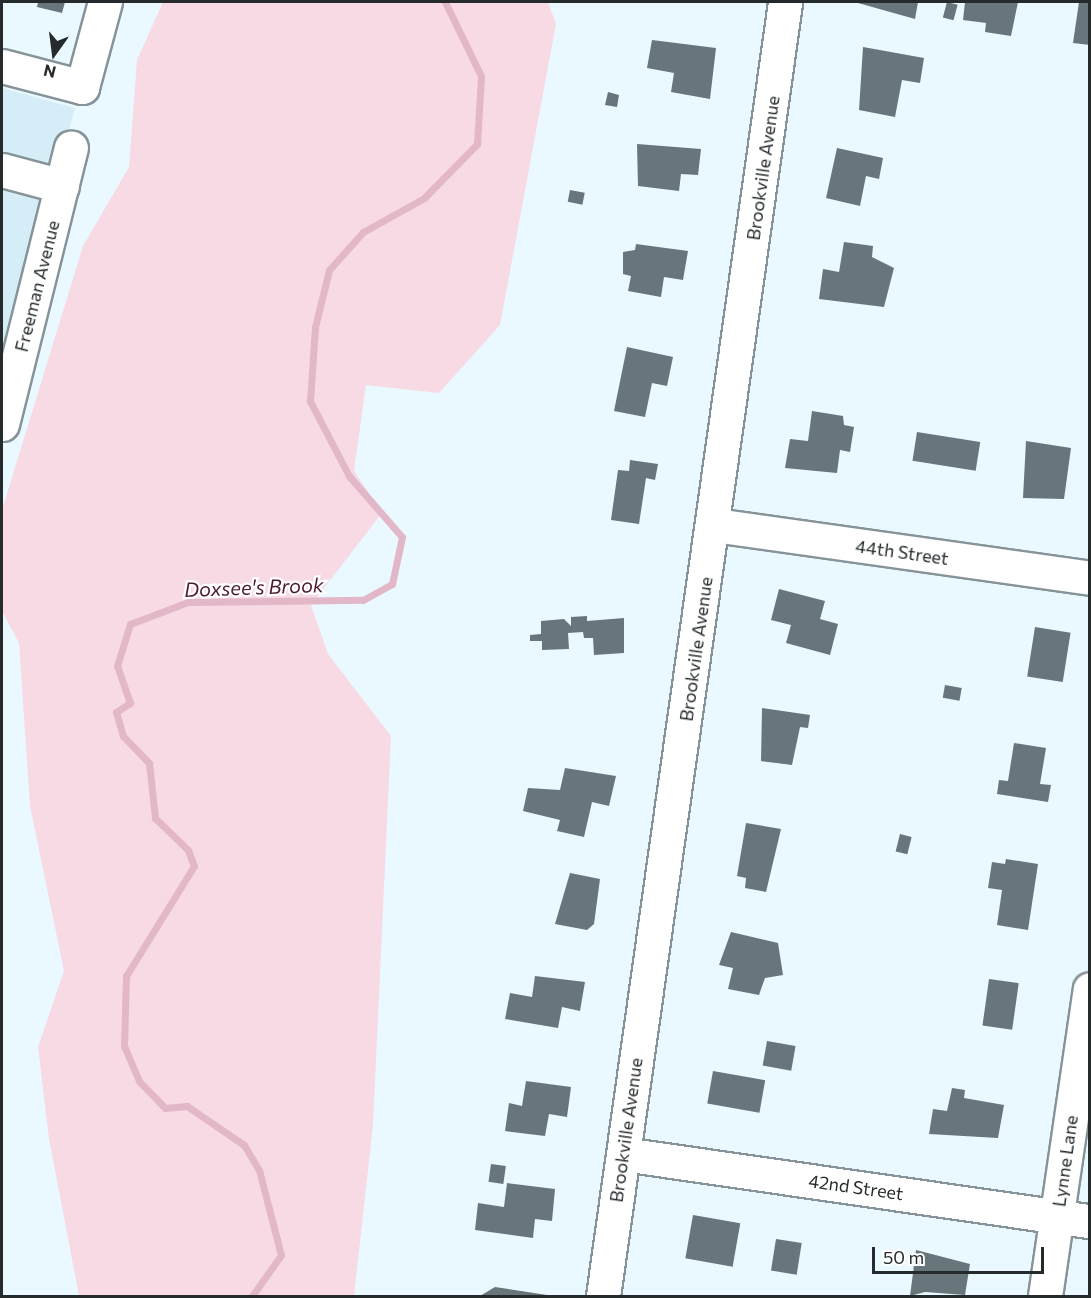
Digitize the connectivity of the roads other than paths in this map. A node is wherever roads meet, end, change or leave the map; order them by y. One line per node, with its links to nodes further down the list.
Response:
1 (105, 2): 3 (street)
2 (785, 2): 8 (street, Brookville Avenue)
3 (2, 66)
4 (71, 147): 6 (street, Freeman Avenue)
5 (2, 170): 6 (street)
6 (62, 186): 7 (street, Freeman Avenue)
7 (2, 424)
8 (714, 525): 9 (street, 44th Street); 11 (street, Brookville Avenue)
9 (1089, 578)
10 (1089, 989): 12 (street, Lynne Lane)
11 (623, 1154): 12 (street, 42nd Street); 14 (street, Brookville Avenue)
12 (1057, 1216): 13 (street, 42nd Street); 15 (street, Lynne Lane)
13 (1089, 1221)
14 (603, 1296)
15 (1045, 1296)

